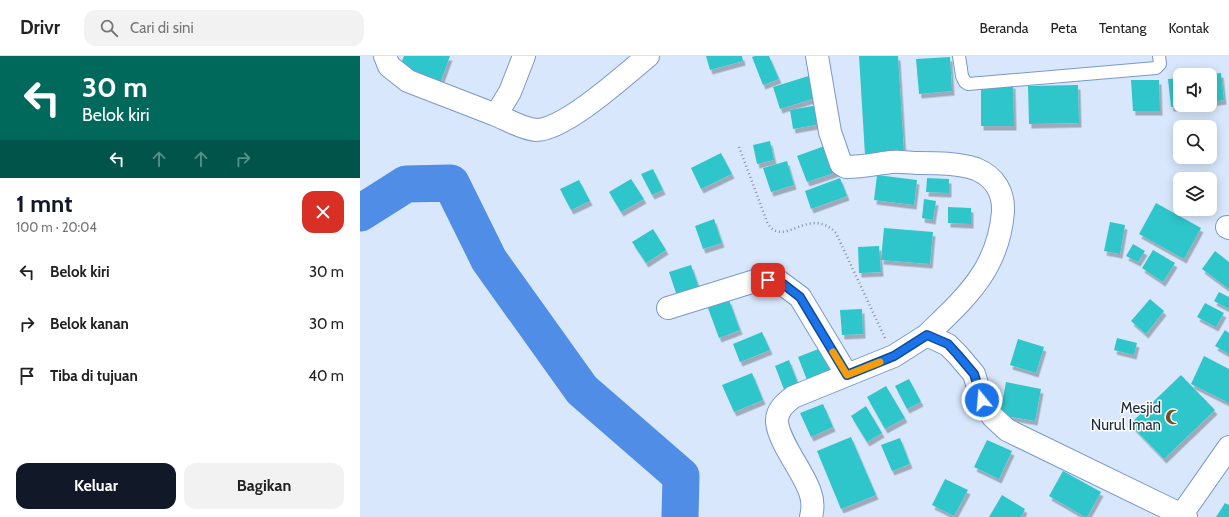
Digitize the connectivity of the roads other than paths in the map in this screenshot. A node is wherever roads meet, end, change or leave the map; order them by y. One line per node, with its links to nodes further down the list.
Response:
1 (385, 56): 7 (street)
2 (524, 56): 7 (street)
3 (648, 56): 7 (street)
4 (817, 56): 9 (street)
5 (959, 56): 6 (lane)
6 (1159, 56)
7 (496, 115)
8 (668, 308): 10 (street)
9 (927, 335): 10 (street); 12 (street)
10 (847, 375): 13 (street)
11 (1229, 447): 12 (street)
12 (1182, 516)
13 (811, 517)

